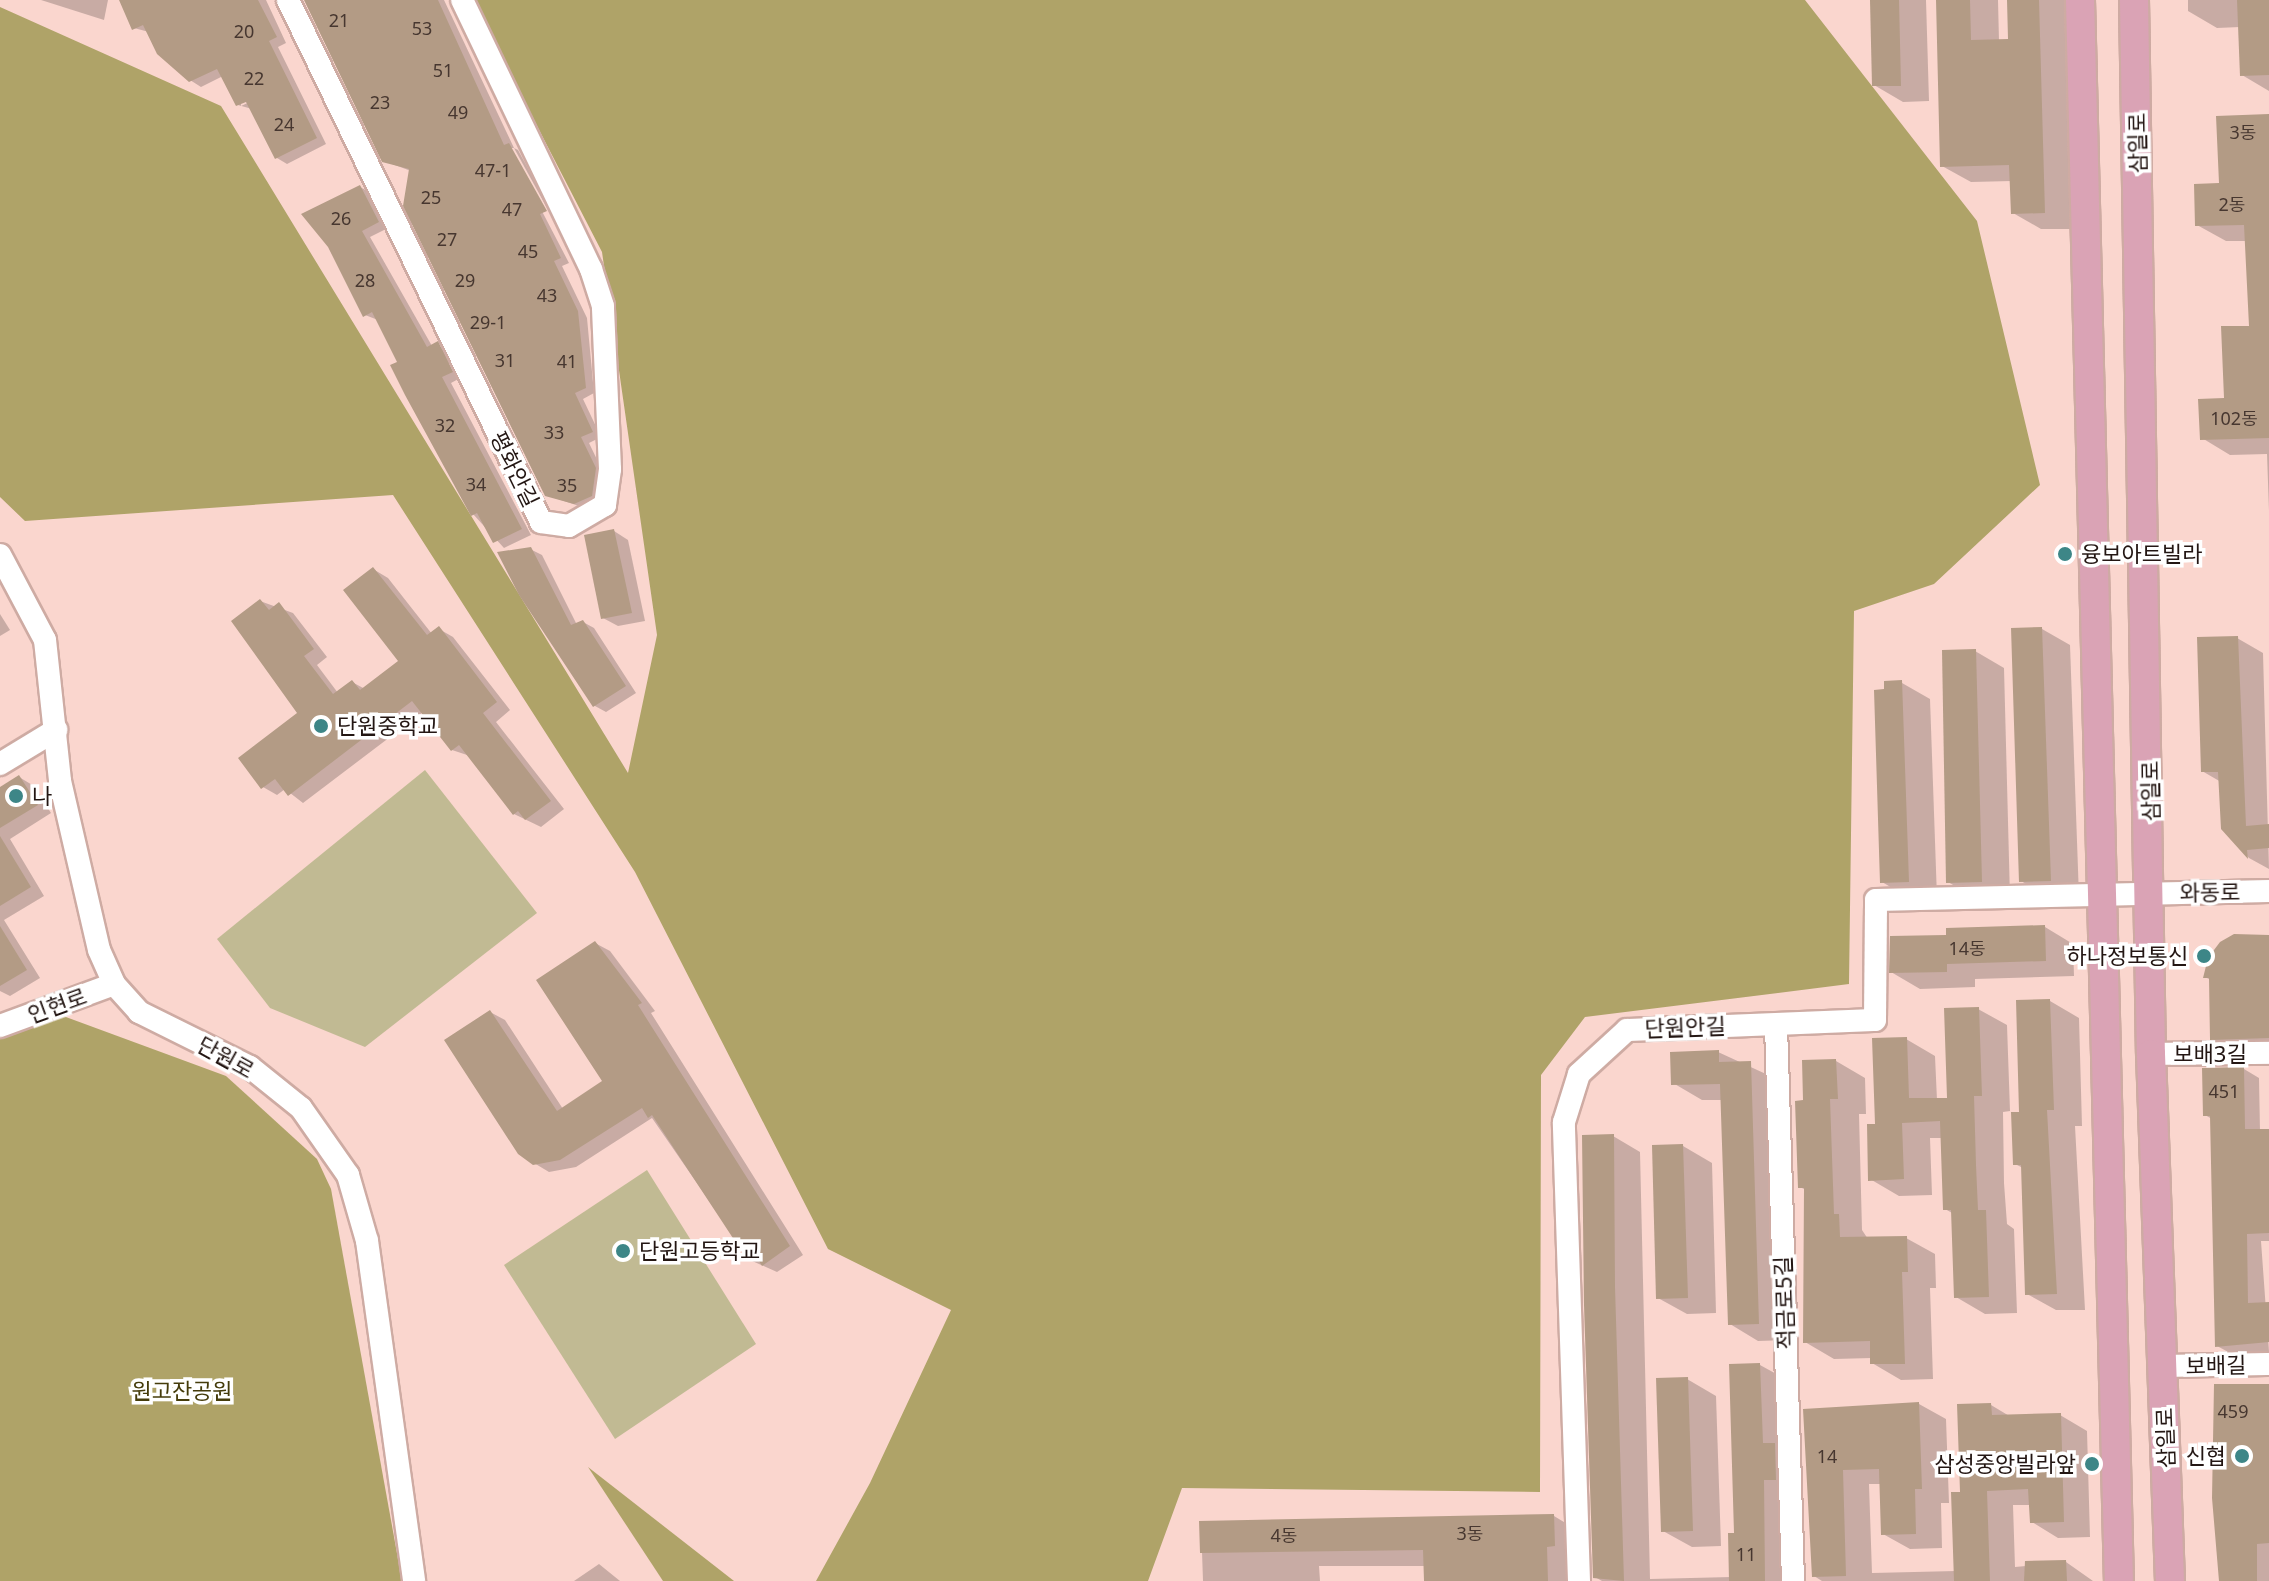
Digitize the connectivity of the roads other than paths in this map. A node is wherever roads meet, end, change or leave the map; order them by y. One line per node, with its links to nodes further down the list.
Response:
1 (288, 0): 2 (street, 평화안길)
2 (462, 0)
3 (2080, 0): 10 (main road)
4 (2134, 0): 9 (main road, 삼일로)
5 (0, 555): 6 (street, 단원로)
6 (56, 730): 7 (street); 11 (street, 단원로)
7 (0, 764)
8 (2269, 891): 9 (street, 와동로)
9 (2152, 893): 10 (street, 단원안길); 15 (main road, 삼일로)
10 (2104, 895): 12 (street, 단원안길); 21 (main road)
11 (114, 984): 13 (street, 인현로); 18 (street, 단원로)
12 (1776, 1025): 19 (street, 단원안길); 20 (street, 적금로5길)
13 (0, 1026)
14 (2269, 1053): 15 (street, 보배3길)
15 (2151, 1054): 17 (main road, 삼일로)
16 (2269, 1364): 17 (street, 보배길)
17 (2162, 1366): 22 (main road, 삼일로)
18 (414, 1581)
19 (1579, 1581)
20 (1793, 1581)
21 (2119, 1581)
22 (2170, 1581)

